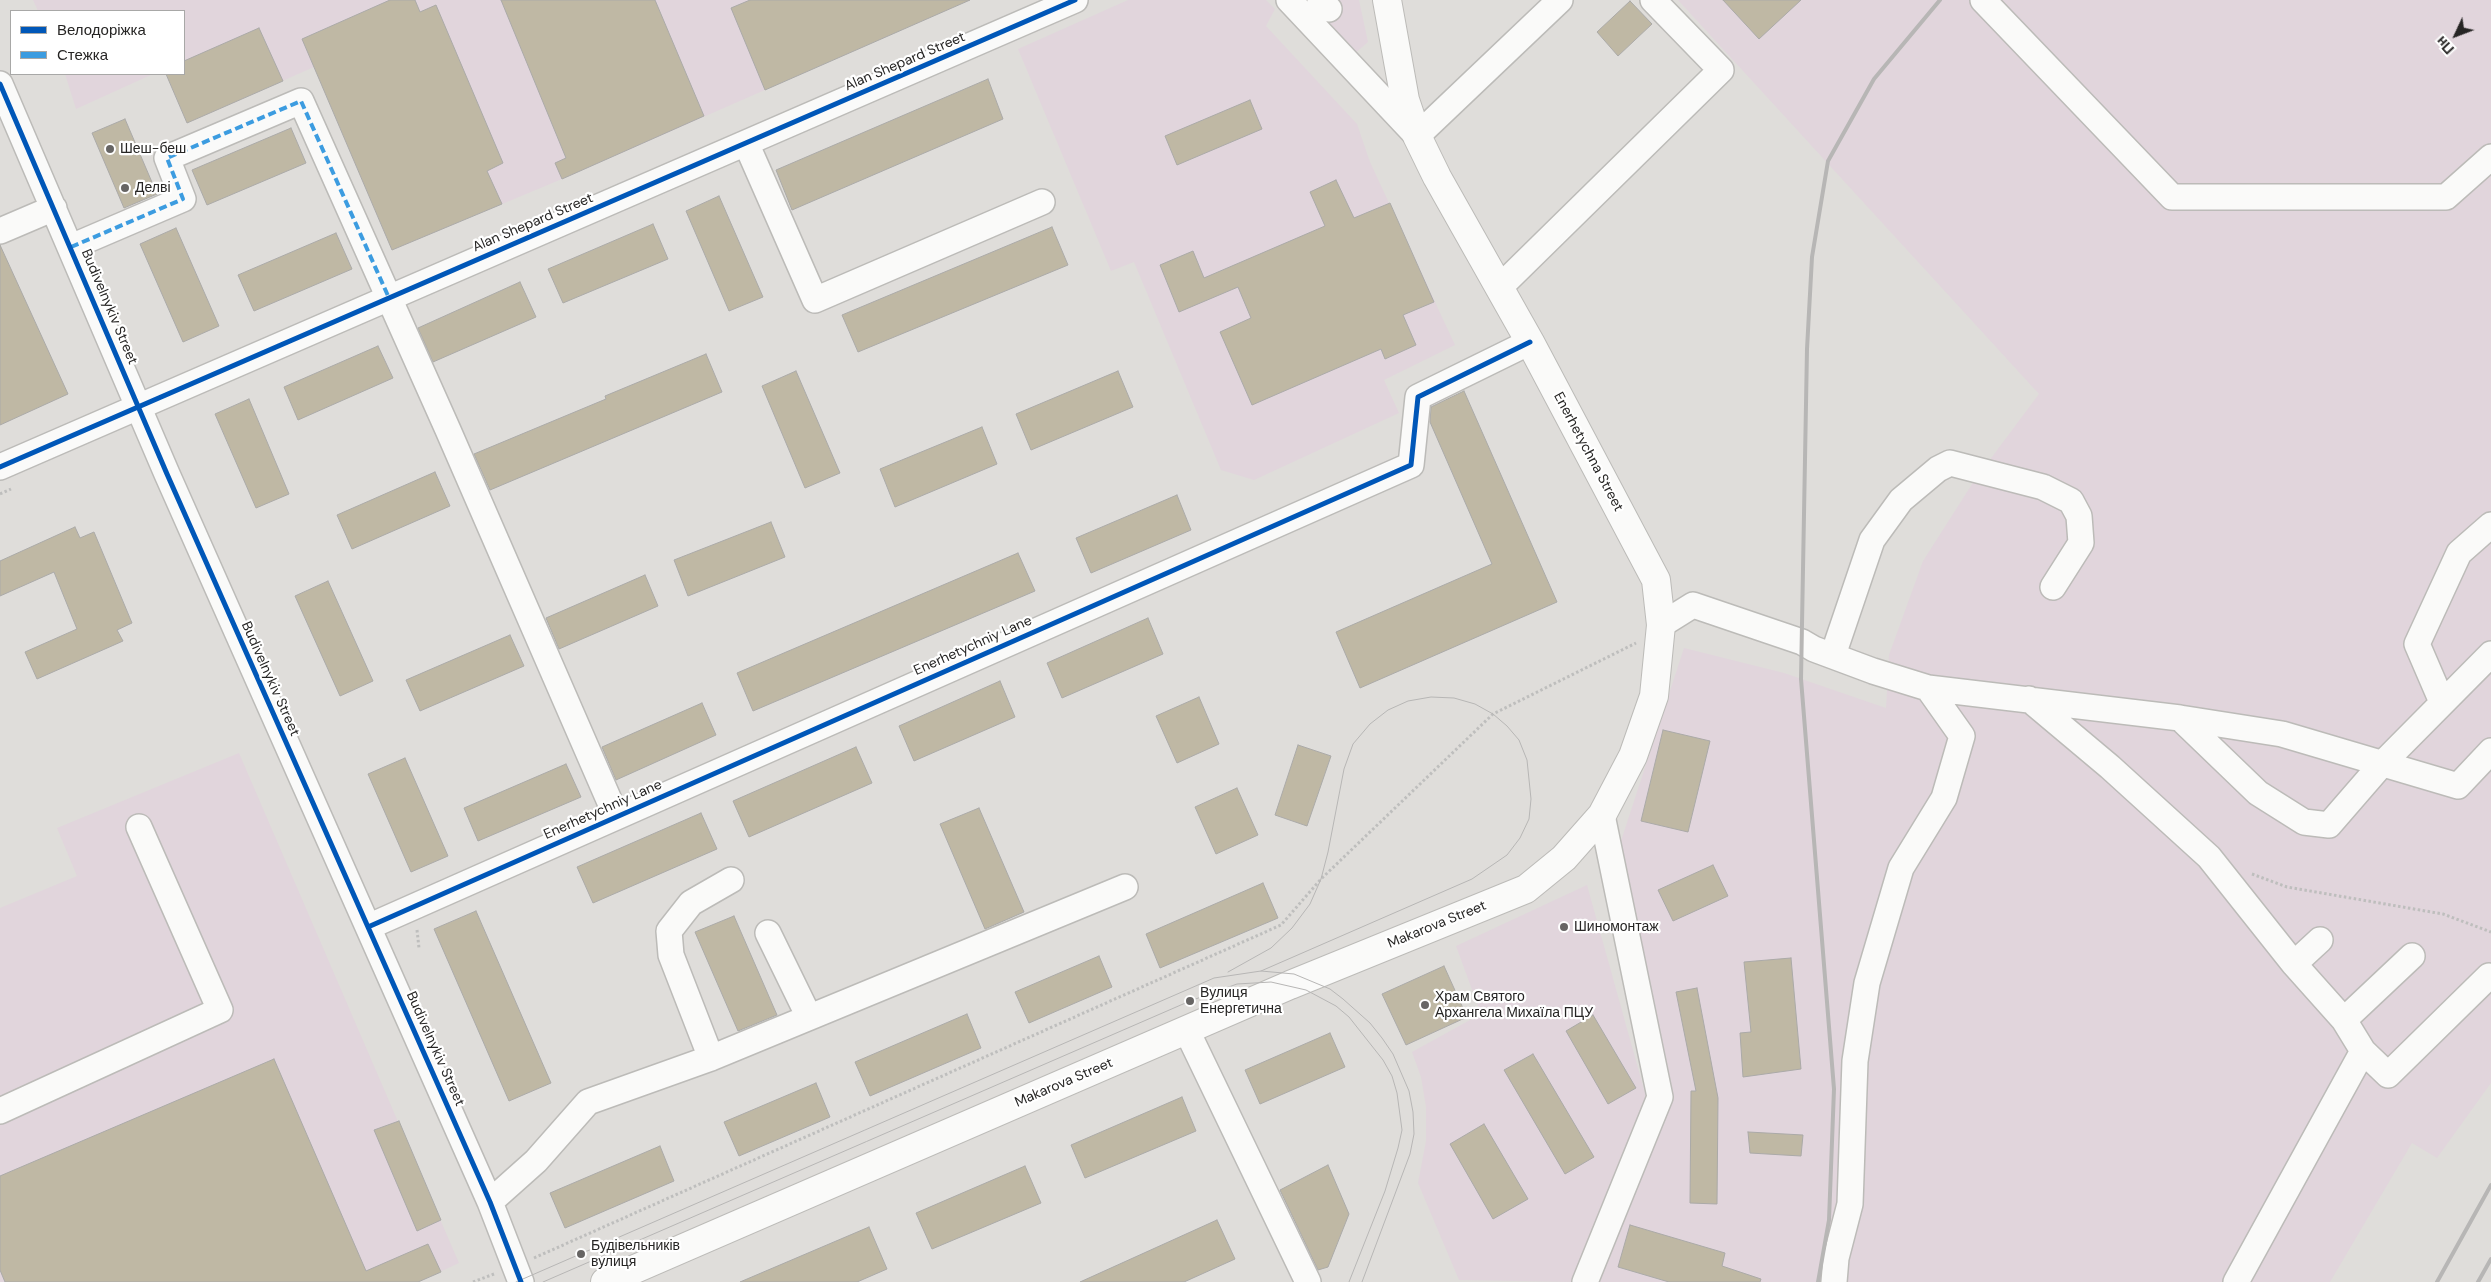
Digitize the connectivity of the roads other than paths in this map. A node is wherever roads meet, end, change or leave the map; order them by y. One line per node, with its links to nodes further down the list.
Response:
1 (1075, 0): 9 (street, Alan Shepard Street)
2 (1290, 0): 8 (street)
3 (1387, 0): 8 (main road, Enerhetychna Street)
4 (1560, 0): 8 (street)
5 (1653, 0): 15 (street)
6 (1983, 0): 10 (street)
7 (0, 84): 12 (street, Budivelnykiv Street)
8 (1417, 136): 15 (main road, Enerhetychna Street)
9 (746, 143): 11 (street); 16 (street, Alan Shepard Street)
10 (2491, 157)
11 (1042, 202)
12 (54, 208): 13 (street); 14 (street, Budivelnykiv Street)
13 (0, 231)
14 (71, 247): 16 (street); 18 (street, Budivelnykiv Street)
15 (1500, 287): 17 (main road, Enerhetychna Street)
16 (389, 298): 18 (street, Alan Shepard Street); 32 (street)
17 (1530, 342): 22 (main road, Enerhetychna Street); 32 (street, Enerhetychniy Lane)
18 (139, 406): 19 (street, Alan Shepard Street); 37 (street, Budivelnykiv Street)
19 (0, 467)
20 (2491, 525): 27 (street)
21 (2053, 587): 24 (street)
22 (1652, 632): 24 (street); 31 (main road, Enerhetychna Street)
23 (2491, 654): 27 (street)
24 (1833, 655): 25 (street)
25 (1928, 688): 26 (street); 54 (street)
26 (2029, 699): 28 (street); 41 (street)
27 (2442, 702): 30 (street)
28 (2180, 718): 30 (street); 30 (street)
29 (2491, 751): 30 (street)
30 (2381, 764)
31 (1602, 815): 36 (main road, Enerhetychna Street); 53 (street)
32 (616, 816): 37 (street, Enerhetychniy Lane)
33 (139, 827): 48 (street)
34 (731, 880): 47 (street)
35 (1125, 887): 43 (street)
36 (1526, 889): 45 (main road, Makarova Street)
37 (368, 927): 49 (street, Budivelnykiv Street)
38 (768, 933): 43 (street)
39 (2320, 940): 41 (street)
40 (2412, 956): 44 (street)
41 (2294, 964): 44 (street)
42 (2489, 976): 46 (street)
43 (809, 1017): 47 (street)
44 (2344, 1020): 46 (street)
45 (1187, 1030): 51 (main road, Makarova Street); 52 (street)
46 (2363, 1051): 55 (street)
47 (711, 1058): 49 (street)
48 (0, 1111)
49 (490, 1202): 50 (street, Budivelnykiv Street)
50 (519, 1274)
51 (605, 1282)
52 (1308, 1282)
53 (1585, 1282)
54 (1834, 1282)
55 (2236, 1282)

